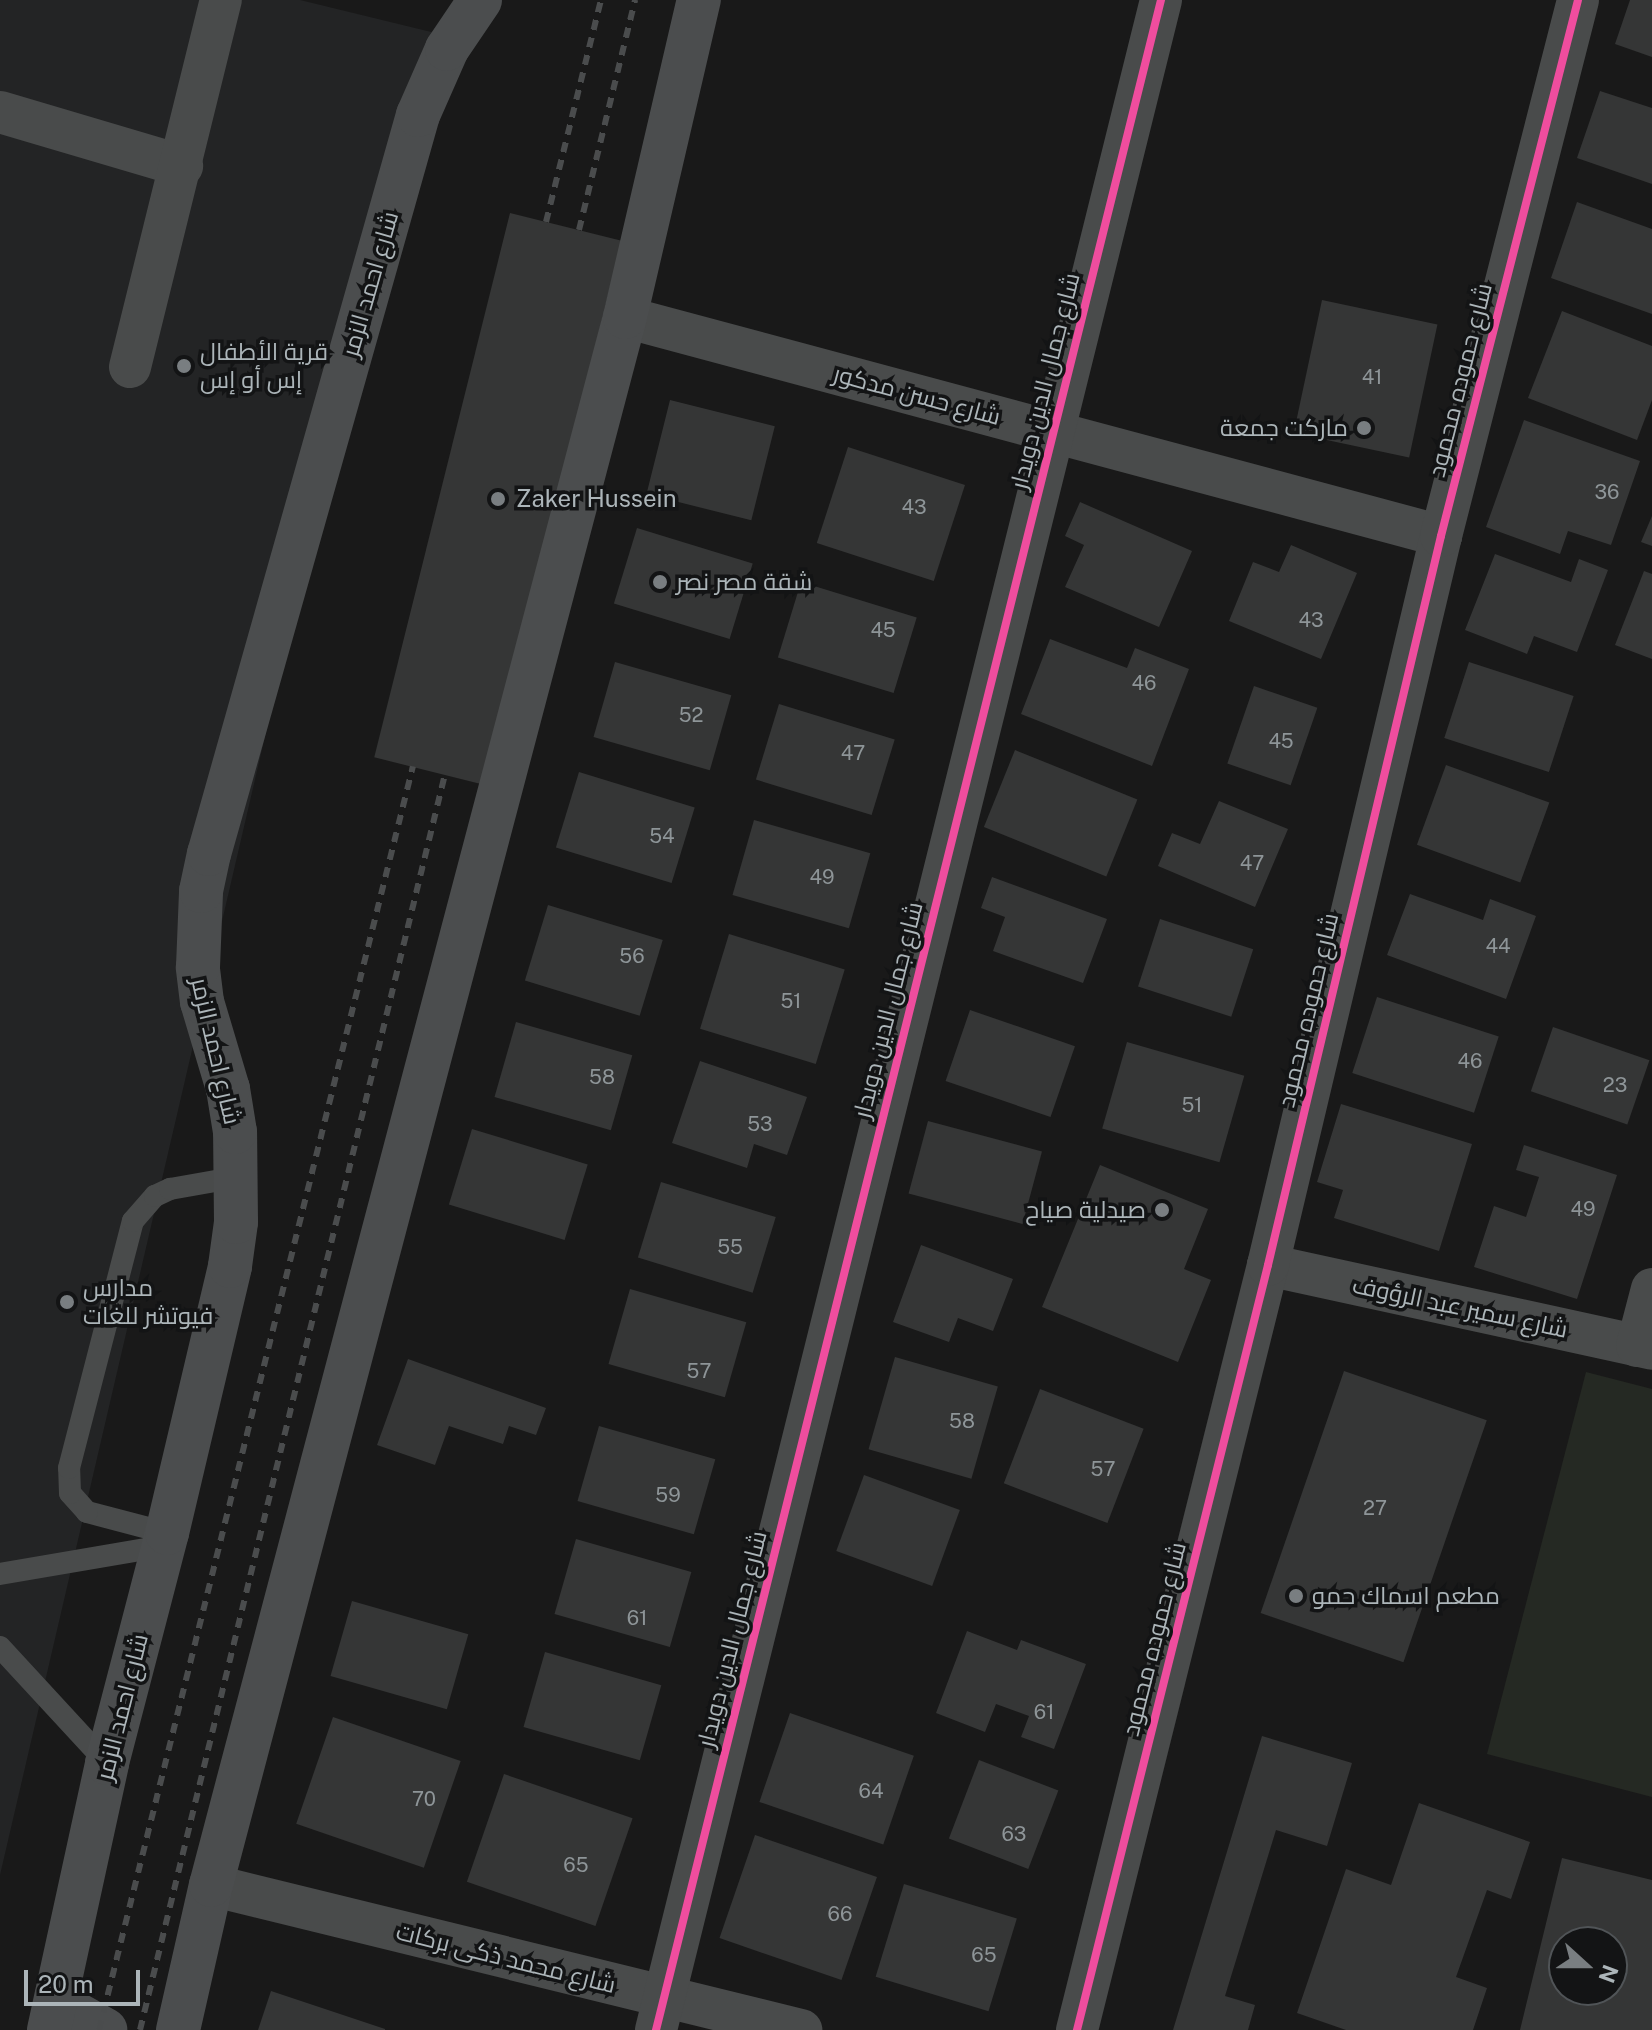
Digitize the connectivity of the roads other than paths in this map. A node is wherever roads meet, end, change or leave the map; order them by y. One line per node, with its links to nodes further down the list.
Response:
1 (221, 0): 7 (street)
2 (480, 0): 12 (main road, شارع احمد الزمر)
3 (699, 0): 8 (main road)
4 (1161, 0): 10 (street, شارع جمال الدين دويدار)
5 (1578, 0): 11 (street, شارع حموده محمود)
6 (0, 112): 7 (street)
7 (182, 166): 9 (street)
8 (625, 317): 10 (street, شارع حسن مدكور); 20 (main road)
9 (130, 367)
10 (1052, 432): 11 (street, شارع حسن مدكور); 22 (street, شارع جمال الدين دويدار)
11 (1441, 536): 13 (street, شارع حموده محمود)
12 (238, 1177): 16 (main road, شارع احمد الزمر); 16 (lane)
13 (1268, 1265): 15 (street, شارع سمير عبد الرؤوف); 26 (street, شارع حموده محمود)
14 (1652, 1289): 15 (street)
15 (1645, 1348)
16 (165, 1539): 17 (lane); 19 (main road, شارع احمد الزمر)
17 (0, 1574)
18 (0, 1647): 19 (lane)
19 (107, 1763): 21 (main road, شارع احمد الزمر)
20 (211, 1885): 22 (street, شارع محمد ذكى بركات); 24 (main road)
21 (53, 2013): 23 (main road)
22 (660, 2013): 25 (street, شارع محمد ذكى بركات)
23 (105, 2030)
24 (178, 2030)
25 (801, 2030)
26 (1077, 2030)

